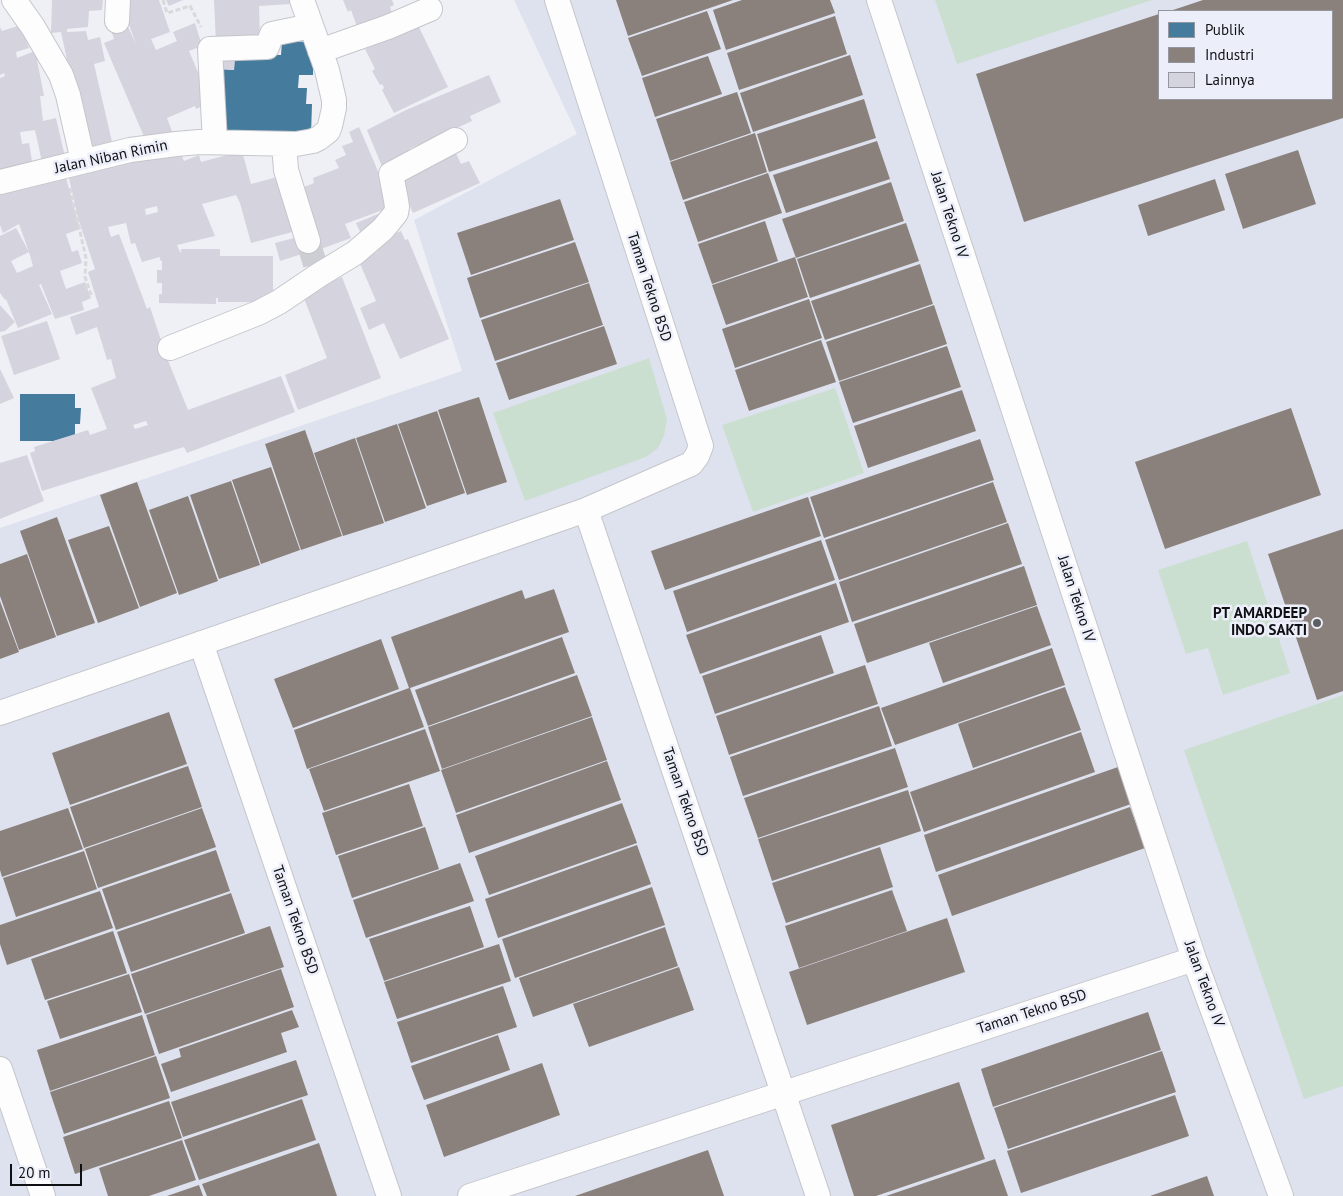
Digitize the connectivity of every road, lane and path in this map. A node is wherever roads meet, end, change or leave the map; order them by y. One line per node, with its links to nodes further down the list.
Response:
1 (14, 0): 13 (street)
2 (163, 0): 8 (path)
3 (302, 0): 7 (street, Jalan Niban Rimin)
4 (557, 0): 18 (street, Taman Tekno BSD)
5 (879, 0): 21 (street, Jalan Tekno IV)
6 (430, 9): 9 (street)
7 (311, 26): 8 (street); 9 (street, Jalan Niban Rimin)
8 (210, 49): 11 (street)
9 (320, 51): 12 (street, Jalan Niban Rimin)
10 (455, 140): 17 (street)
11 (214, 142): 12 (street, Jalan Niban Rimin); 13 (street, Jalan Niban Rimin)
12 (284, 144): 15 (street)
13 (74, 163): 14 (street, Jalan Niban Rimin); 16 (path)
14 (0, 182)
15 (308, 241)
16 (92, 297)
17 (170, 348)
18 (586, 510): 19 (street, Taman Tekno BSD); 23 (street, Taman Tekno BSD)
19 (201, 643): 20 (street, Taman Tekno BSD); 25 (street, Taman Tekno BSD)
20 (0, 713)
21 (1194, 959): 23 (street, Taman Tekno BSD); 28 (street, Jalan Tekno IV)
22 (0, 1069): 24 (street)
23 (784, 1094): 26 (street, Taman Tekno BSD); 27 (street, Taman Tekno BSD)
24 (42, 1196)
25 (389, 1196)
26 (470, 1196)
27 (818, 1196)
28 (1280, 1196)

